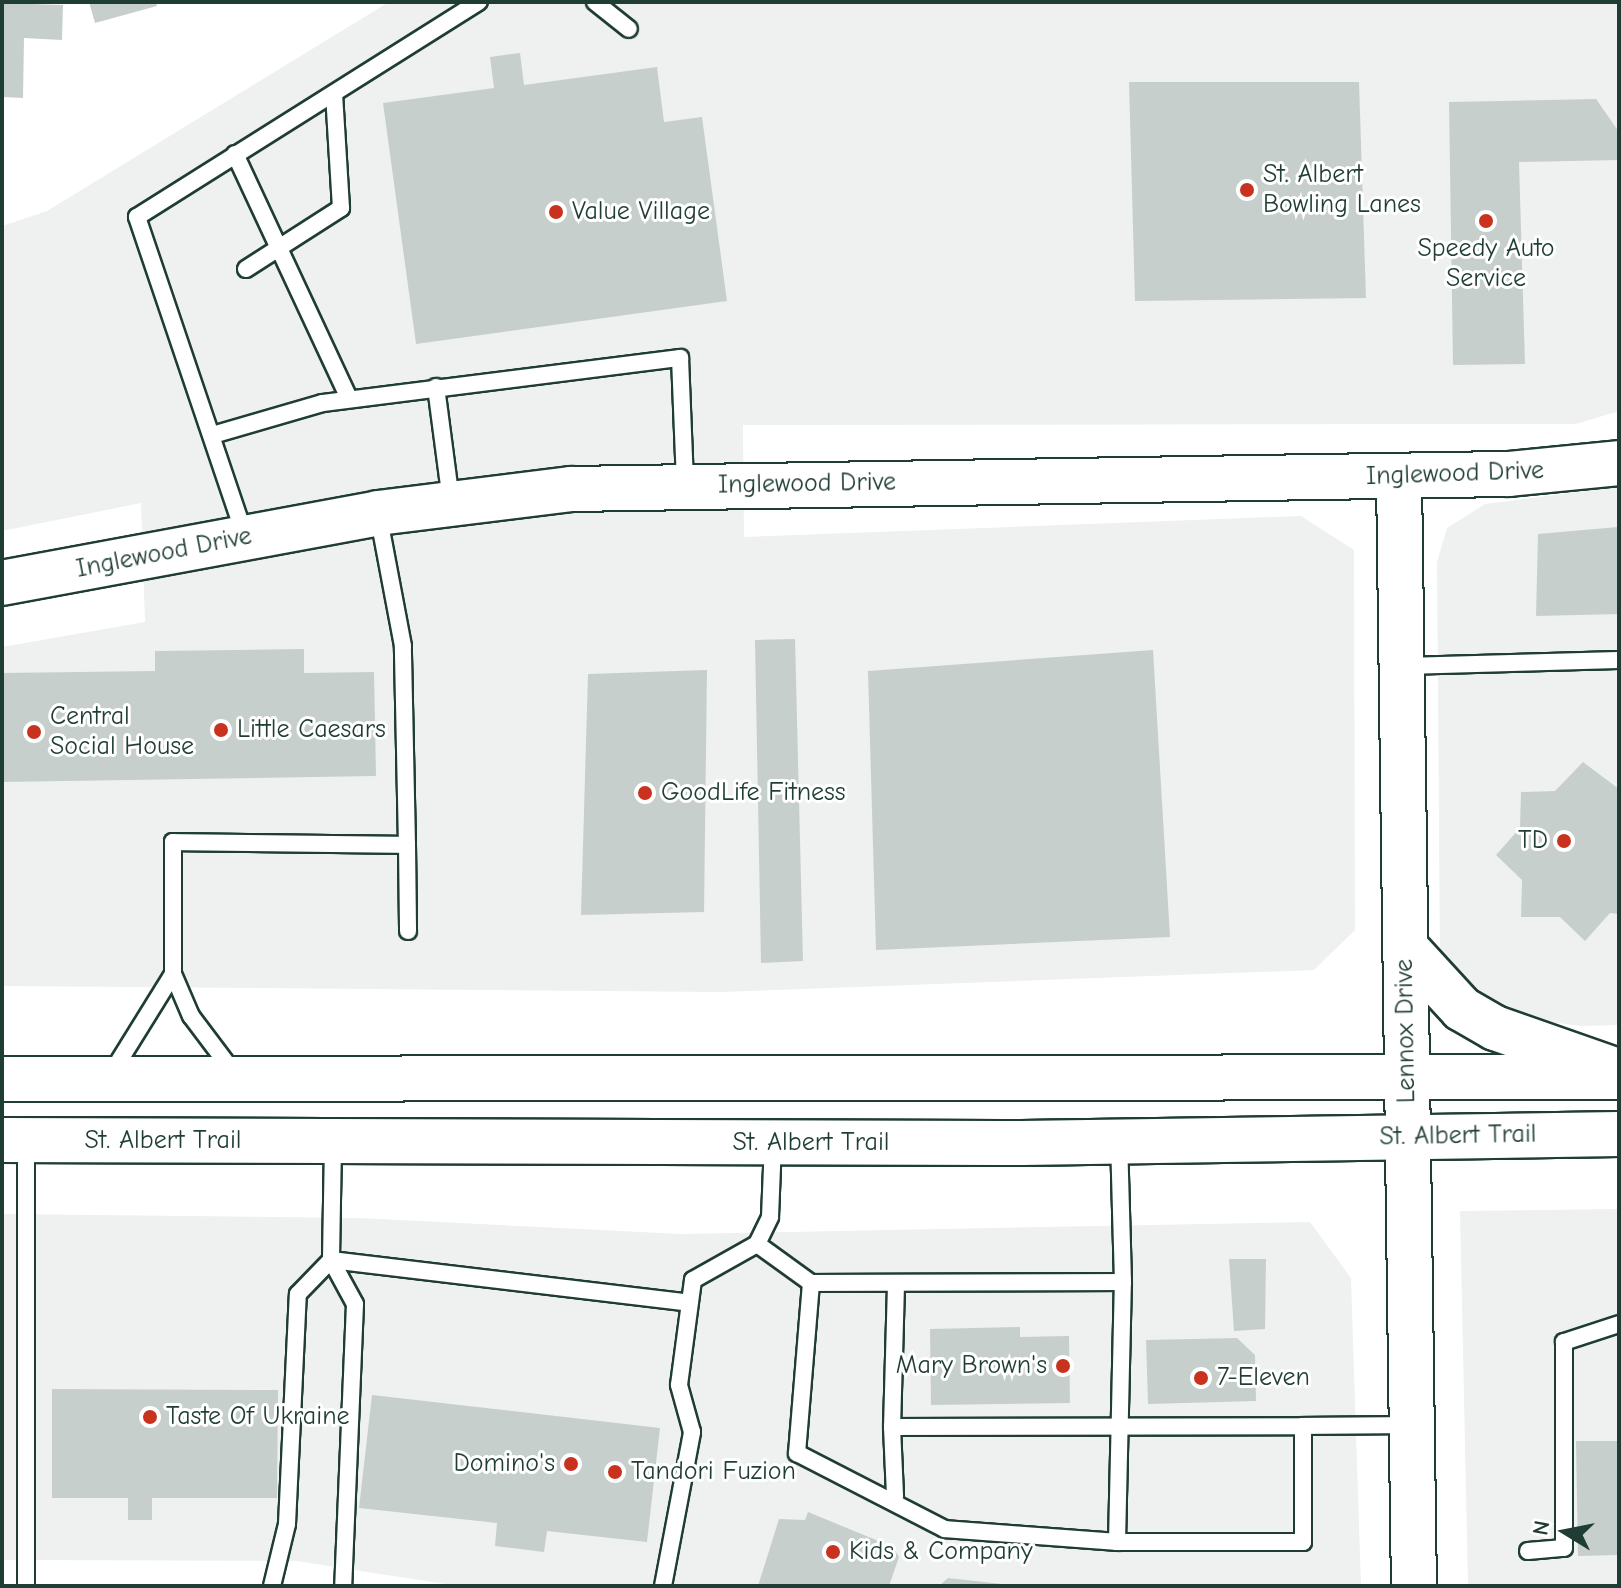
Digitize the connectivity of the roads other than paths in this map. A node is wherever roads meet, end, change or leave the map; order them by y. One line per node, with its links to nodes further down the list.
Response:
1 (479, 2): 4 (lane)
2 (595, 2): 3 (lane)
3 (629, 29)
4 (334, 94): 5 (lane); 6 (lane)
5 (235, 154): 6 (lane); 10 (lane)
6 (278, 247): 7 (lane); 9 (lane)
7 (246, 269)
8 (436, 387): 9 (lane); 13 (lane); 14 (lane)
9 (349, 399): 10 (lane)
10 (216, 434): 16 (lane)
11 (1619, 463): 12 (main road, Inglewood Drive)
12 (1399, 476): 13 (main road, Inglewood Drive); 19 (main road, Lennox Drive)
13 (685, 486): 14 (main road, Inglewood Drive)
14 (451, 501): 15 (main road, Inglewood Drive)
15 (378, 513): 16 (main road, Inglewood Drive); 20 (lane)
16 (246, 538): 17 (main road, Inglewood Drive)
17 (2, 583)
18 (1619, 660): 19 (lane)
19 (1402, 666): 22 (main road, Lennox Drive)
20 (407, 845): 21 (lane); 23 (lane)
21 (408, 931)
22 (1405, 947): 24 (main road); 28 (main road, Lennox Drive)
23 (173, 974): 27 (lane); 29 (lane)
24 (1619, 1071)
25 (1619, 1077): 28 (main road)
26 (2, 1079): 27 (main road)
27 (107, 1080): 29 (main road)
28 (1408, 1080): 29 (main road); 31 (main road, Lennox Drive)
29 (240, 1081)
30 (1619, 1134): 31 (main road, St. Albert Trail)
31 (1408, 1137): 33 (main road, St. Albert Trail); 43 (main road, Lennox Drive)
32 (14, 1140): 34 (main road, St. Albert Trail); 50 (lane)
33 (1119, 1141): 35 (main road, St. Albert Trail); 38 (lane)
34 (333, 1142): 35 (main road, St. Albert Trail); 37 (lane)
35 (773, 1143): 36 (lane)
36 (757, 1244): 39 (lane); 41 (lane)
37 (331, 1260): 41 (lane); 51 (lane); 52 (lane)
38 (1123, 1282): 40 (lane); 44 (lane)
39 (811, 1283): 40 (lane); 47 (lane)
40 (896, 1285): 46 (lane)
41 (689, 1303): 53 (lane)
42 (1619, 1324): 49 (lane)
43 (1413, 1425): 45 (lane); 54 (main road, Lennox Drive)
44 (1120, 1426): 45 (lane); 46 (lane); 48 (lane)
45 (1303, 1426): 48 (lane)
46 (892, 1427): 47 (lane)
47 (895, 1497): 48 (lane)
48 (1117, 1542)
49 (1528, 1551)
50 (26, 1586)
51 (272, 1586)
52 (343, 1586)
53 (663, 1586)
54 (1414, 1586)

